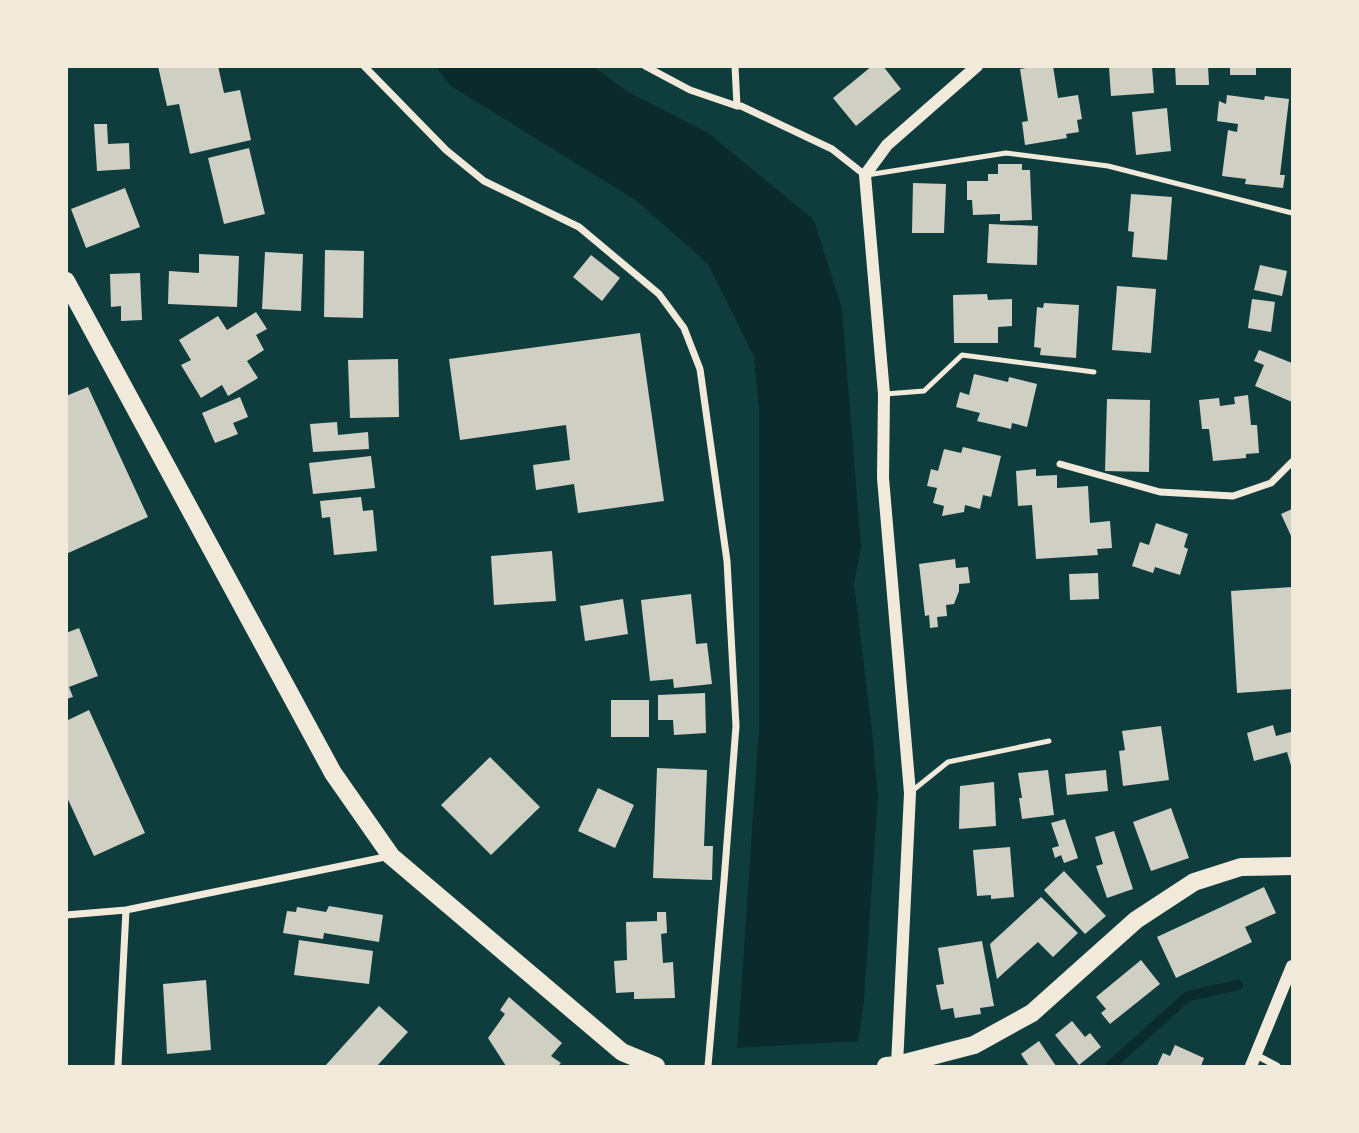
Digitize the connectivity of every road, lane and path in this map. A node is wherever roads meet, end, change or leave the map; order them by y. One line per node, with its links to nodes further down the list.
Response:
1 (364, 66): 23 (street)
2 (646, 66): 5 (street)
3 (735, 66): 5 (street)
4 (977, 66): 6 (street)
5 (737, 106): 6 (street)
6 (865, 176): 7 (lane); 10 (street)
7 (1293, 213)
8 (66, 281): 15 (main road)
9 (1094, 372): 10 (lane)
10 (884, 394): 14 (street)
11 (1293, 462): 12 (street)
12 (1060, 464)
13 (1049, 741): 14 (lane)
14 (910, 793): 24 (street)
15 (391, 856): 17 (street); 22 (main road)
16 (1293, 866): 24 (main road)
17 (126, 910): 18 (street); 21 (street)
18 (66, 915)
19 (1293, 966): 20 (street)
20 (1254, 1061): 25 (street)
21 (118, 1066)
22 (656, 1066)
23 (708, 1066)
24 (892, 1066)
25 (1278, 1066)

